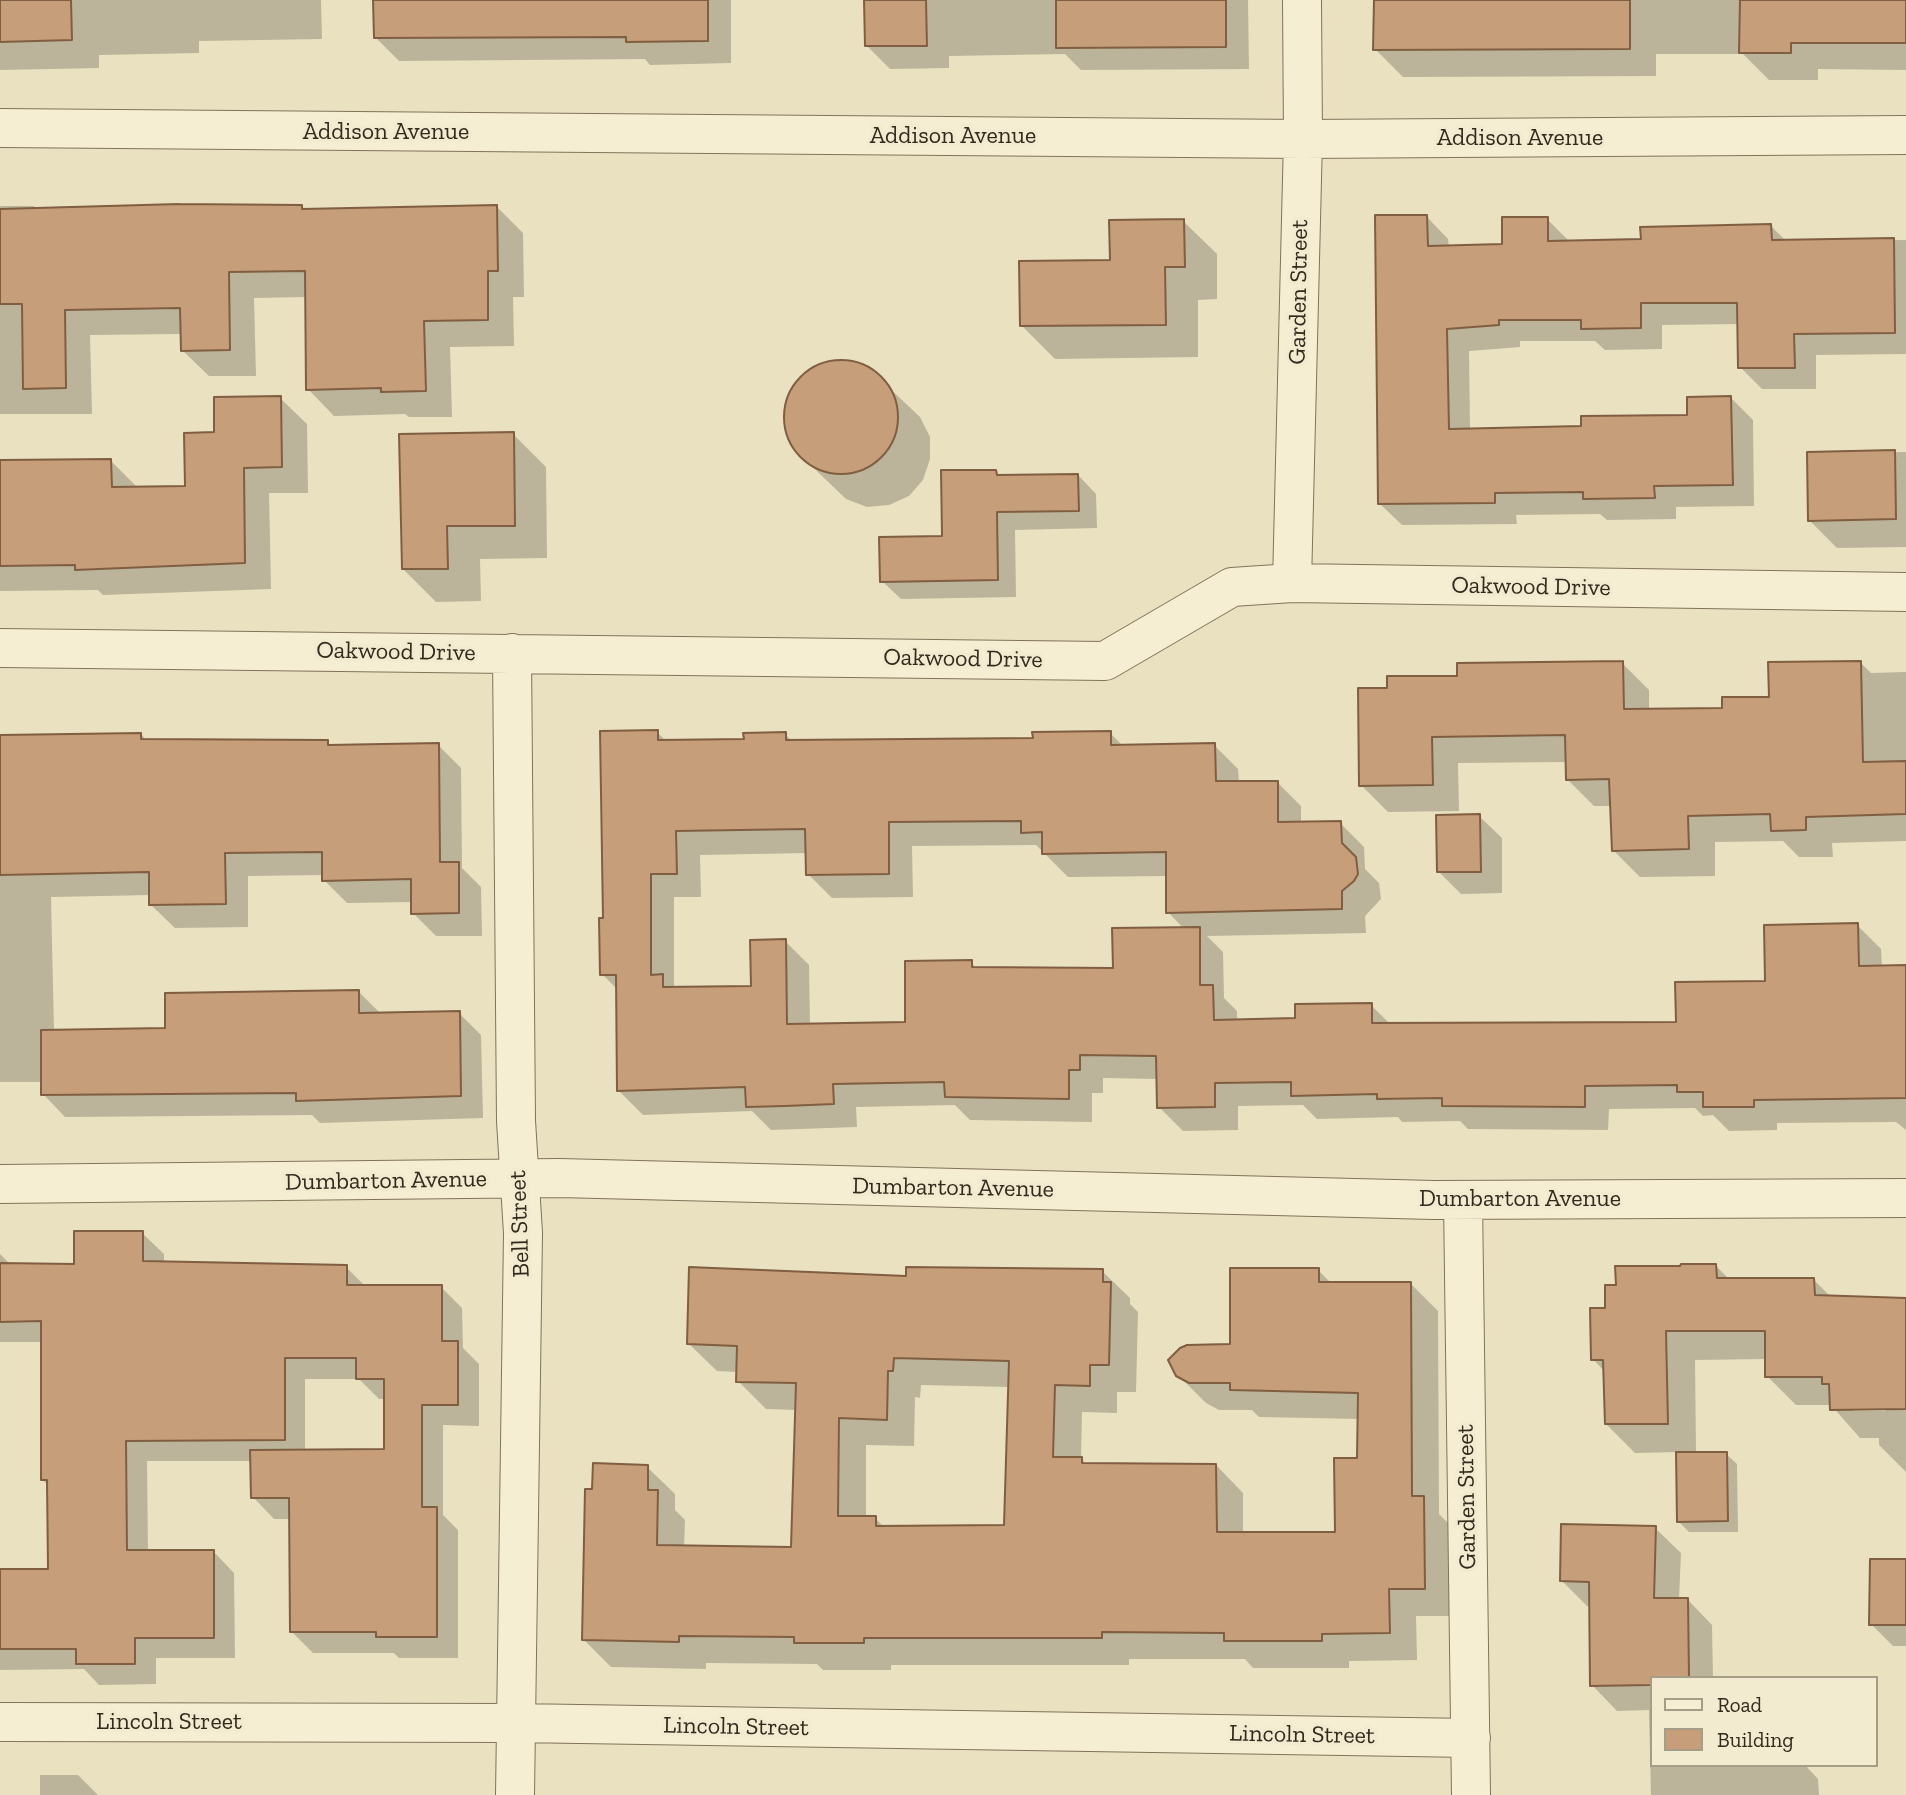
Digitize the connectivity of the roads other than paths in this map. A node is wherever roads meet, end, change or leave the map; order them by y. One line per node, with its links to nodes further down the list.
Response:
1 (1302, 0): 4 (street, Garden Street)
2 (0, 128): 4 (street, Addison Avenue)
3 (1906, 135): 4 (street, Addison Avenue)
4 (1303, 139): 5 (street, Garden Street)
5 (1292, 583): 6 (street, Oakwood Drive); 8 (street, Oakwood Drive)
6 (1906, 592)
7 (0, 648): 8 (street, Oakwood Drive)
8 (512, 653): 9 (street, Bell Street)
9 (520, 1180): 10 (street, Dumbarton Avenue); 12 (street, Dumbarton Avenue); 14 (street, Bell Street)
10 (0, 1184)
11 (1906, 1198): 12 (street, Dumbarton Avenue)
12 (1463, 1200): 15 (street, Garden Street)
13 (0, 1722): 14 (street, Lincoln Street)
14 (516, 1723): 15 (street, Lincoln Street); 16 (street, Bell Street)
15 (1471, 1738): 17 (street, Garden Street)
16 (515, 1795)
17 (1471, 1795)

